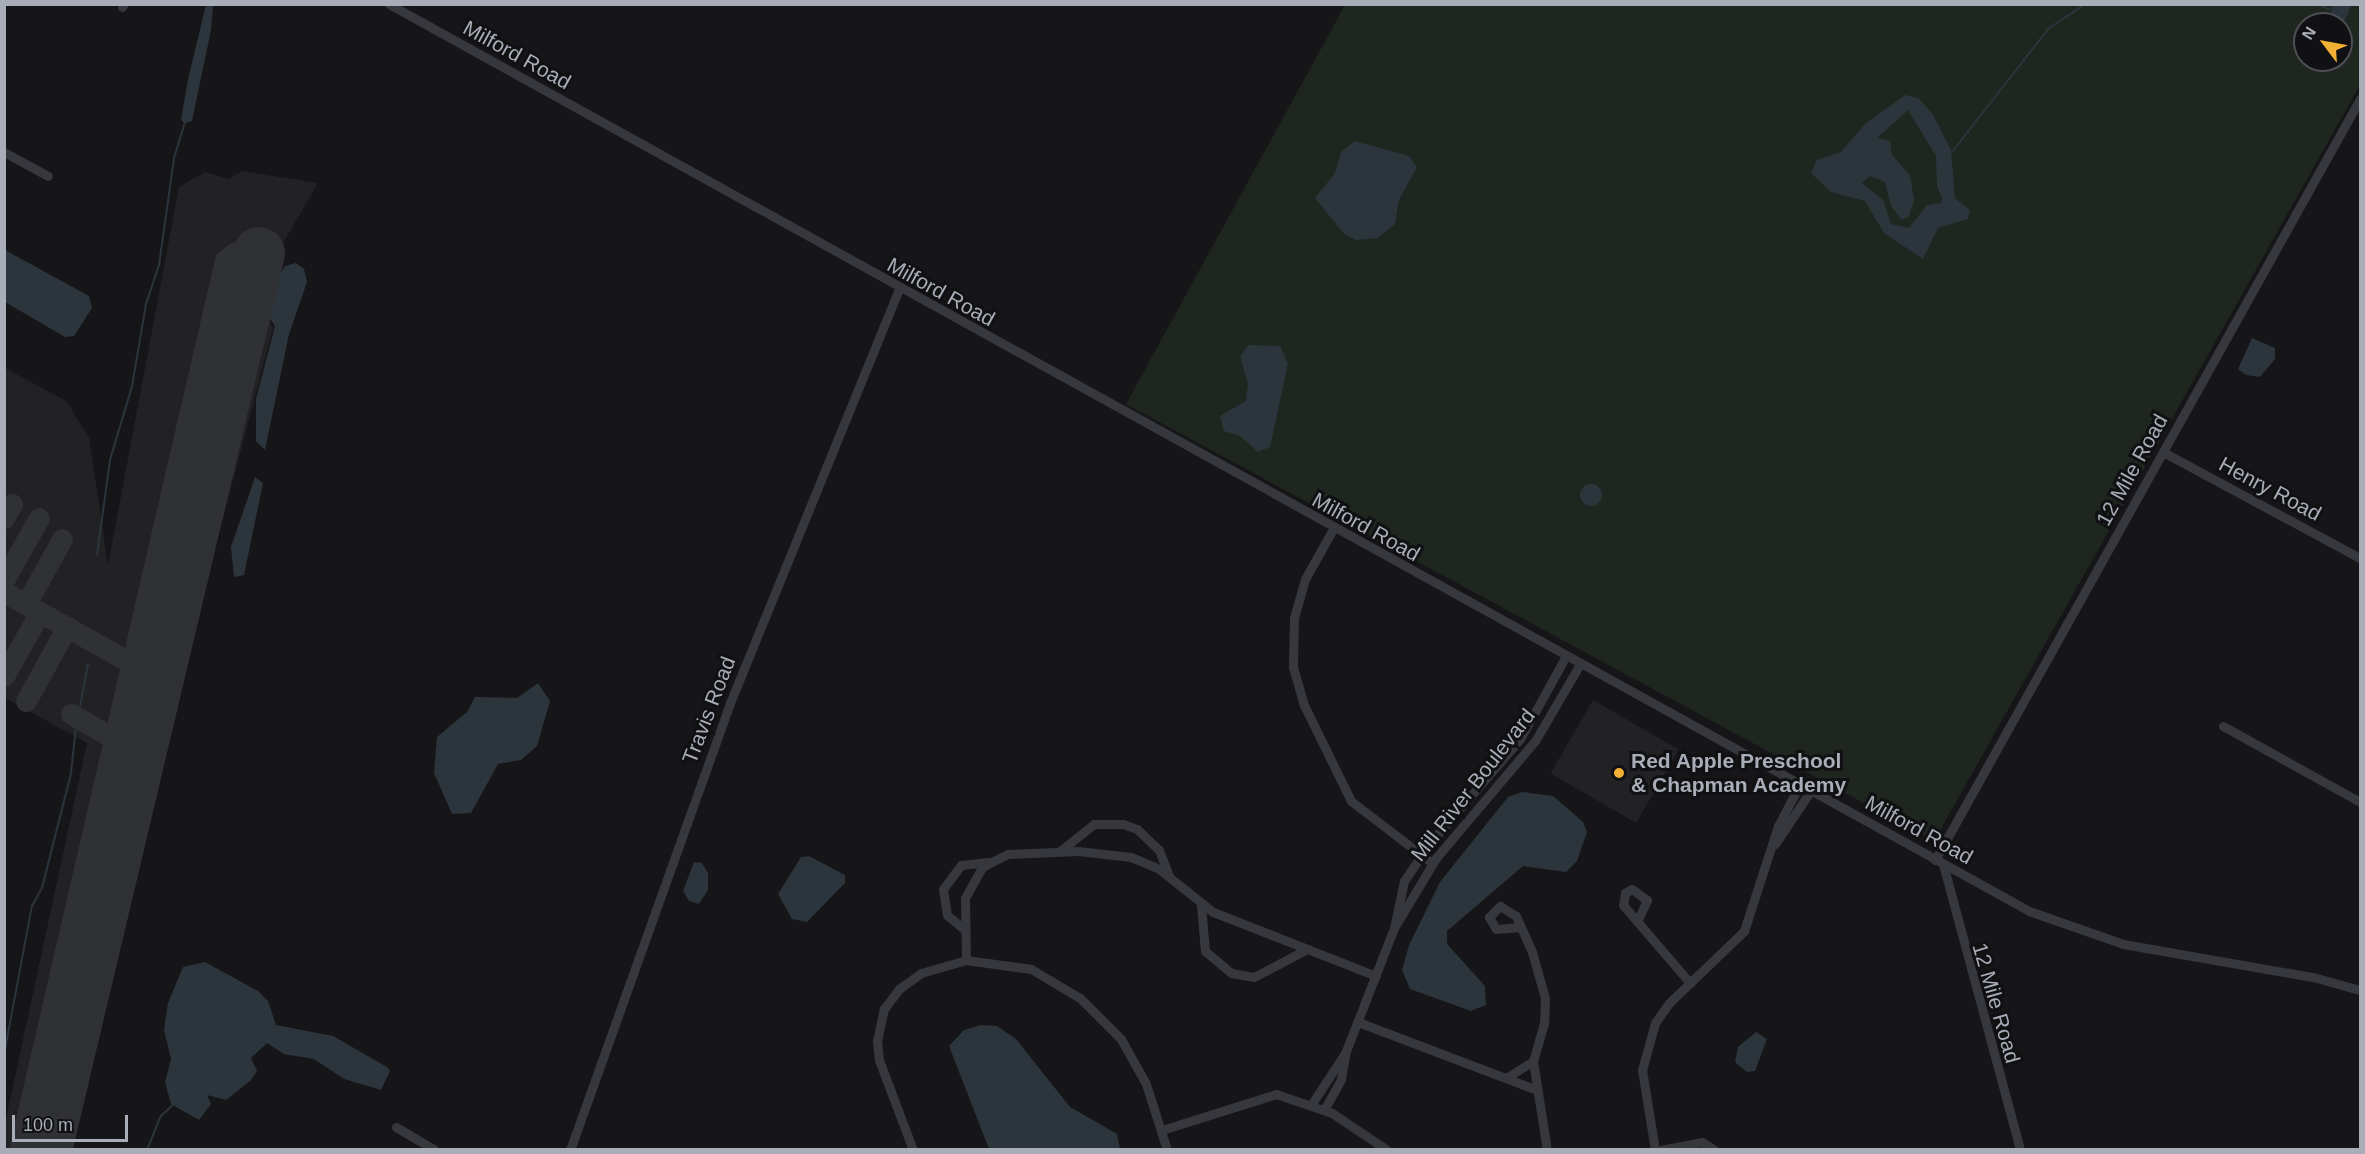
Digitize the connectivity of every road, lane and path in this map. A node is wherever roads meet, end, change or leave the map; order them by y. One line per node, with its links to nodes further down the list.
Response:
1 (389, 4): 5 (street, Milford Road)
2 (2361, 99): 6 (street, 12 Mile Road)
3 (4, 152): 4 (street)
4 (48, 176)
5 (899, 290): 7 (street, Milford Road); 42 (street, Travis Road)
6 (2163, 452): 8 (street, Henry Road); 19 (street, 12 Mile Road)
7 (1333, 529): 9 (street, Milford Road); 17 (street)
8 (2361, 558)
9 (1566, 656): 10 (street, Milford Road); 17 (street, Mill River Boulevard)
10 (1580, 664): 12 (street, Milford Road); 20 (street, Mill River Boulevard)
11 (2223, 726): 14 (street)
12 (1800, 784): 13 (street, Milford Road); 15 (street)
13 (1811, 790): 15 (street); 19 (street, Milford Road)
14 (2361, 802)
15 (1775, 844): 30 (street)
16 (1060, 851): 18 (street); 21 (street); 21 (street)
17 (1420, 854): 20 (street); 25 (street, Mill River Boulevard)
18 (988, 862): 26 (street); 26 (street)
19 (1939, 862): 31 (street, Milford Road); 50 (street, 12 Mile Road)
20 (1432, 863): 25 (street, Mill River Boulevard)
21 (1169, 876): 22 (street)
22 (1201, 906): 27 (street); 27 (street)
23 (1638, 920): 30 (street)
24 (1520, 927): 34 (street)
25 (1394, 928): 29 (street, Mill River Boulevard)
26 (966, 930): 28 (street)
27 (1307, 950): 29 (street)
28 (966, 960): 40 (street); 43 (street)
29 (1376, 975): 32 (street, Mill River Boulevard)
30 (1690, 983): 47 (street)
31 (2361, 990)
32 (1358, 1022): 33 (street, Mill River Boulevard); 35 (street)
33 (1346, 1051): 37 (street, Mill River Boulevard); 38 (street, Mill River Boulevard)
34 (1533, 1061): 35 (street); 36 (street)
35 (1506, 1078): 36 (street)
36 (1537, 1090): 46 (street)
37 (1311, 1105): 38 (street); 40 (street)
38 (1324, 1110): 45 (street)
39 (396, 1127): 41 (street)
40 (1162, 1130): 44 (street)
41 (435, 1149)
42 (570, 1149)
43 (913, 1149)
44 (1167, 1149)
45 (1386, 1149)
46 (1547, 1149)
47 (1655, 1149)
48 (1661, 1149): 49 (street)
49 (1714, 1149)
50 (2020, 1149)

